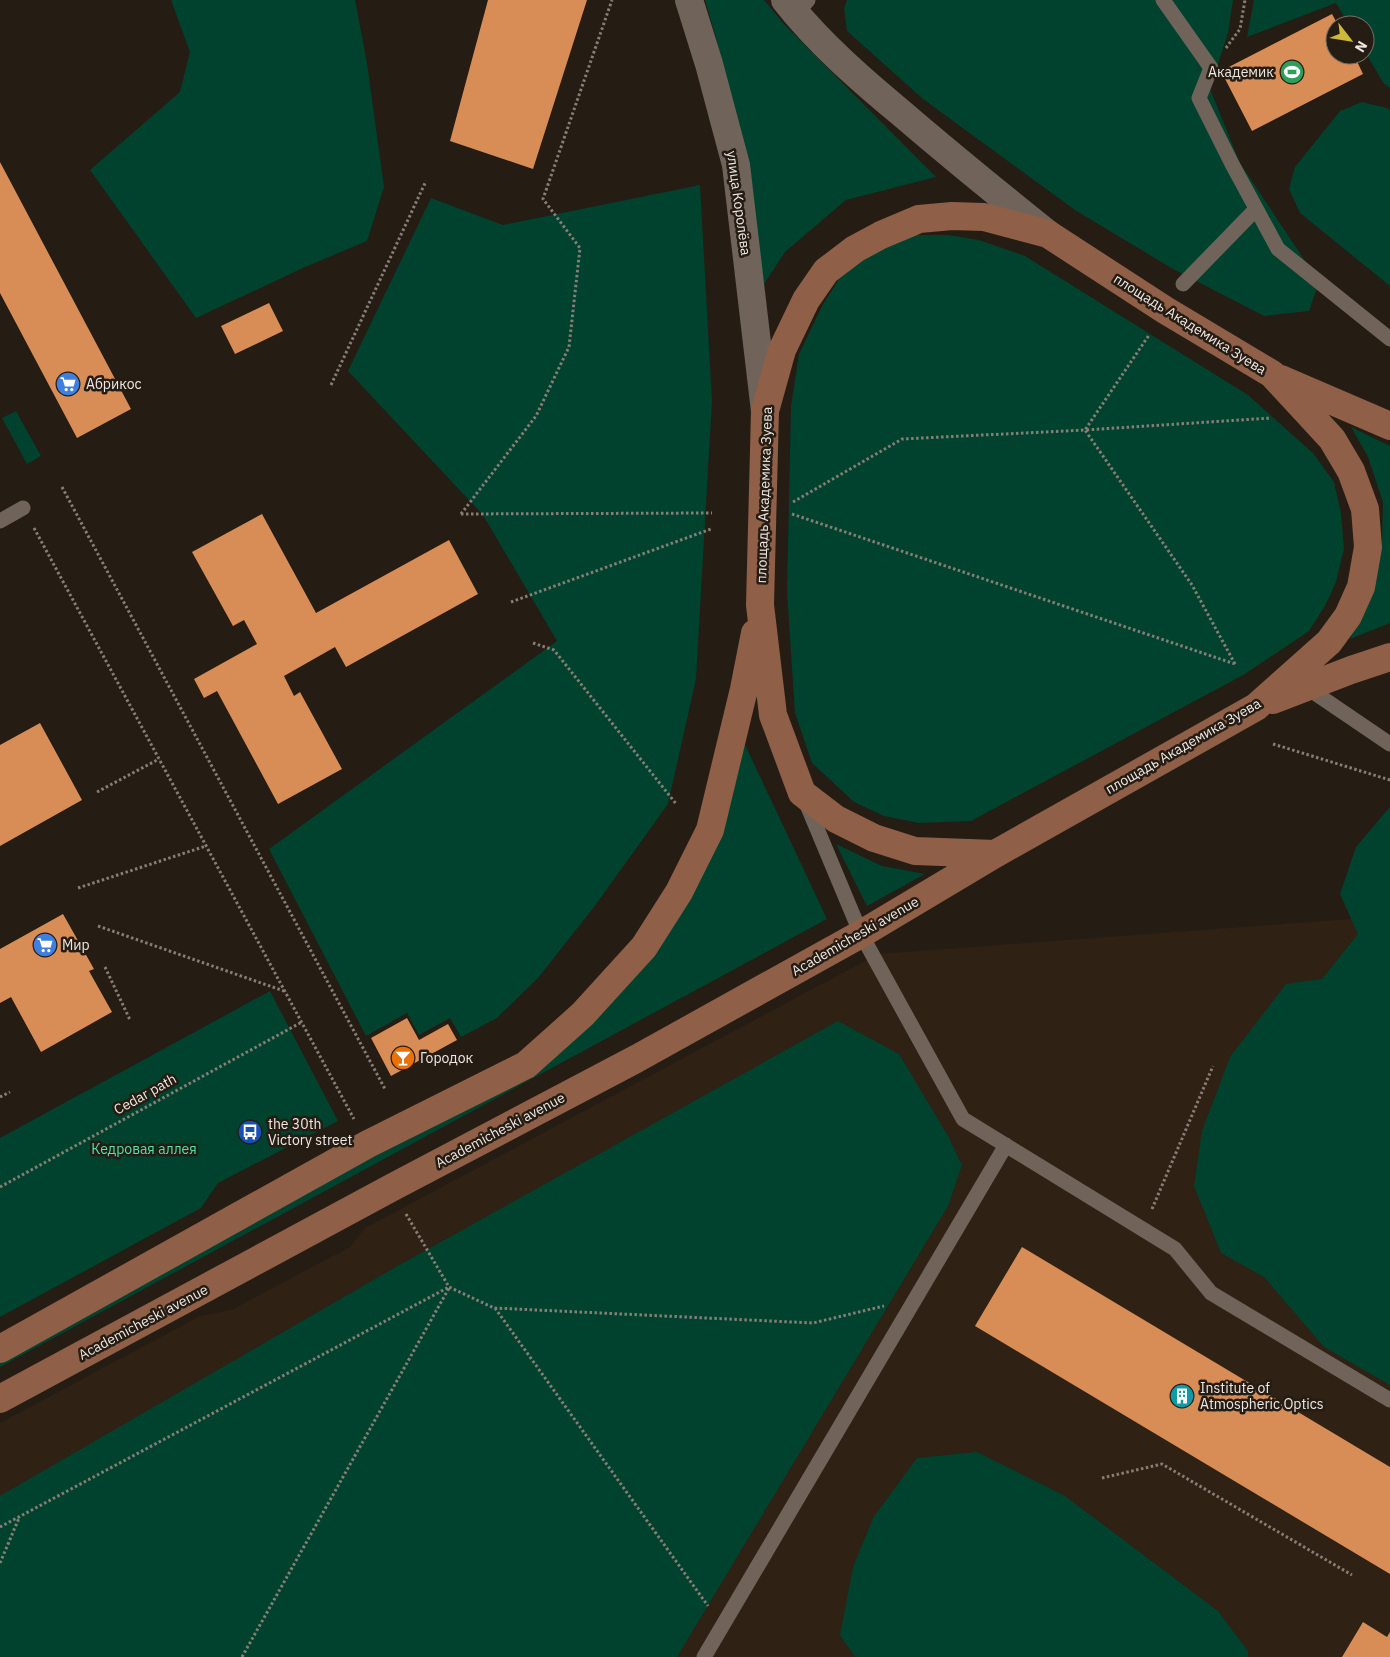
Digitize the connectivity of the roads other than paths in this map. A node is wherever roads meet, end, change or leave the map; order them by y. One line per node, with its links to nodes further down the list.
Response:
1 (689, 0): 9 (street, улица Королёва)
2 (1163, 0): 4 (lane)
3 (796, 5): 5 (street)
4 (1256, 209): 6 (lane); 7 (lane)
5 (1048, 234): 8 (main road, площадь Академика Зуева); 9 (main road, площадь Академика Зуева)
6 (1183, 284)
7 (1390, 339)
8 (1272, 374): 10 (main road); 16 (main road, площадь Академика Зуева)
9 (765, 411): 13 (main road, площадь Академика Зуева)
10 (1390, 426)
11 (23, 508): 12 (lane)
12 (0, 520)
13 (760, 604): 18 (main road, площадь Академика Зуева); 22 (main road)
14 (1390, 657): 15 (main road)
15 (1306, 687): 16 (main road); 17 (lane)
16 (1256, 707): 19 (main road, площадь Академика Зуева)
17 (1390, 744)
18 (802, 793): 19 (main road); 20 (lane)
19 (995, 854): 20 (main road, Academicheski avenue)
20 (861, 934): 21 (lane); 23 (main road, Academicheski avenue)
21 (1006, 1145): 24 (lane); 25 (lane)
22 (0, 1349)
23 (0, 1399)
24 (1390, 1400)
25 (704, 1657)

